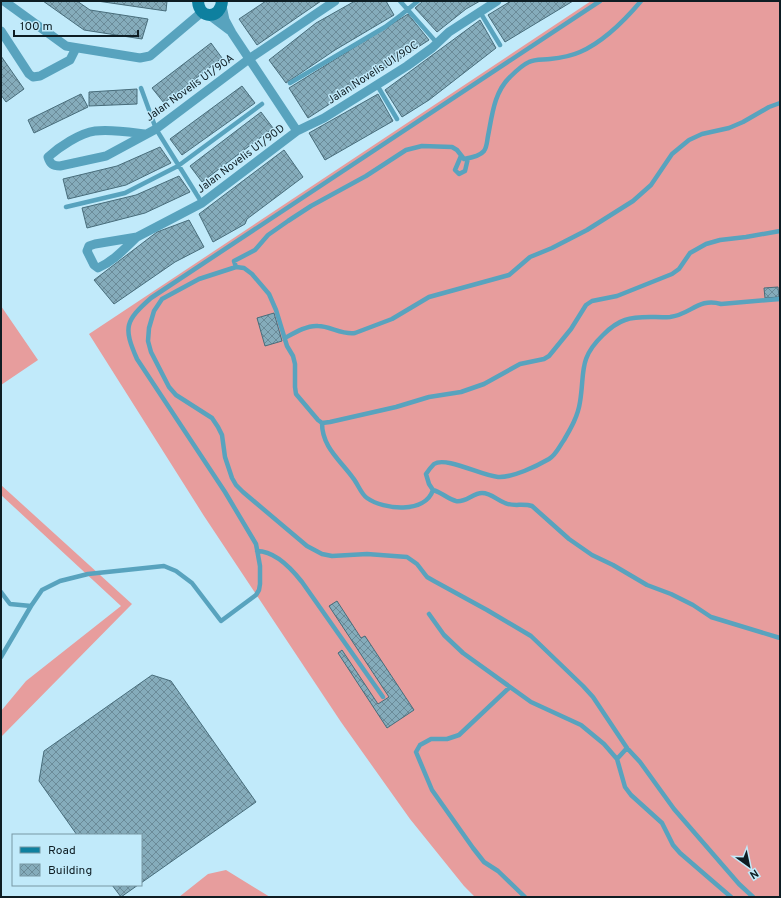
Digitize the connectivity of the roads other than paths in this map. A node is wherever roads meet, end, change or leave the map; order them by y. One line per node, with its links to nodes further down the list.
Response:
1 (4, 1): 16 (street)
2 (335, 1): 17 (street, Jalan Novelis U1/90A)
3 (400, 1): 10 (lane)
4 (418, 1): 10 (lane)
5 (497, 1): 11 (street, Jalan Novelis U1/90C)
6 (600, 1): 39 (lane)
7 (641, 1): 28 (lane)
8 (222, 3): 9 (street); 13 (street, Jalan Novelis U1/90D)
9 (203, 9): 13 (street, Jalan Novelis U1/90D); 16 (street)
10 (408, 9): 14 (lane); 18 (lane)
11 (480, 12): 14 (street, Jalan Novelis U1/90C); 15 (lane)
12 (1, 32): 16 (street)
13 (232, 32): 17 (street, Jalan Novelis U1/90D)
14 (437, 42): 19 (street, Jalan Novelis U1/90C)
15 (500, 44)
16 (76, 48)
17 (249, 59): 24 (street, Jalan Novelis U1/90A); 25 (street, Jalan Novelis U1/90D)
18 (290, 83)
19 (377, 85): 23 (lane); 25 (street, Jalan Novelis U1/90C)
20 (141, 88): 24 (lane)
21 (780, 103): 36 (lane)
22 (262, 104): 29 (lane)
23 (397, 119)
24 (156, 129): 26 (street, Jalan Novelis U1/90A); 29 (lane)
25 (297, 131): 30 (street, Jalan Novelis U1/90D)
26 (145, 134): 26 (street, Jalan Novelis U1/90A)
27 (461, 156): 28 (lane); 28 (lane); 34 (lane)
28 (468, 158)
29 (178, 166): 30 (lane); 31 (lane)
30 (202, 203): 33 (street, Jalan Novelis U1/90D)
31 (66, 207)
32 (780, 231): 37 (lane)
33 (137, 237): 33 (street, Jalan Novelis U1/90D)
34 (236, 267): 36 (lane); 47 (lane)
35 (780, 299): 38 (lane)
36 (285, 338): 37 (lane)
37 (322, 423): 38 (lane)
38 (433, 490): 43 (lane)
39 (257, 551): 41 (lane); 46 (lane)
40 (1, 592): 41 (lane)
41 (31, 606): 44 (lane)
42 (429, 614): 45 (lane)
43 (780, 638)
44 (1, 657)
45 (510, 687): 48 (lane); 49 (lane)
46 (383, 697)
47 (627, 748): 48 (lane); 51 (lane)
48 (617, 758): 50 (lane)
49 (525, 897)
50 (731, 897)
51 (753, 897)

